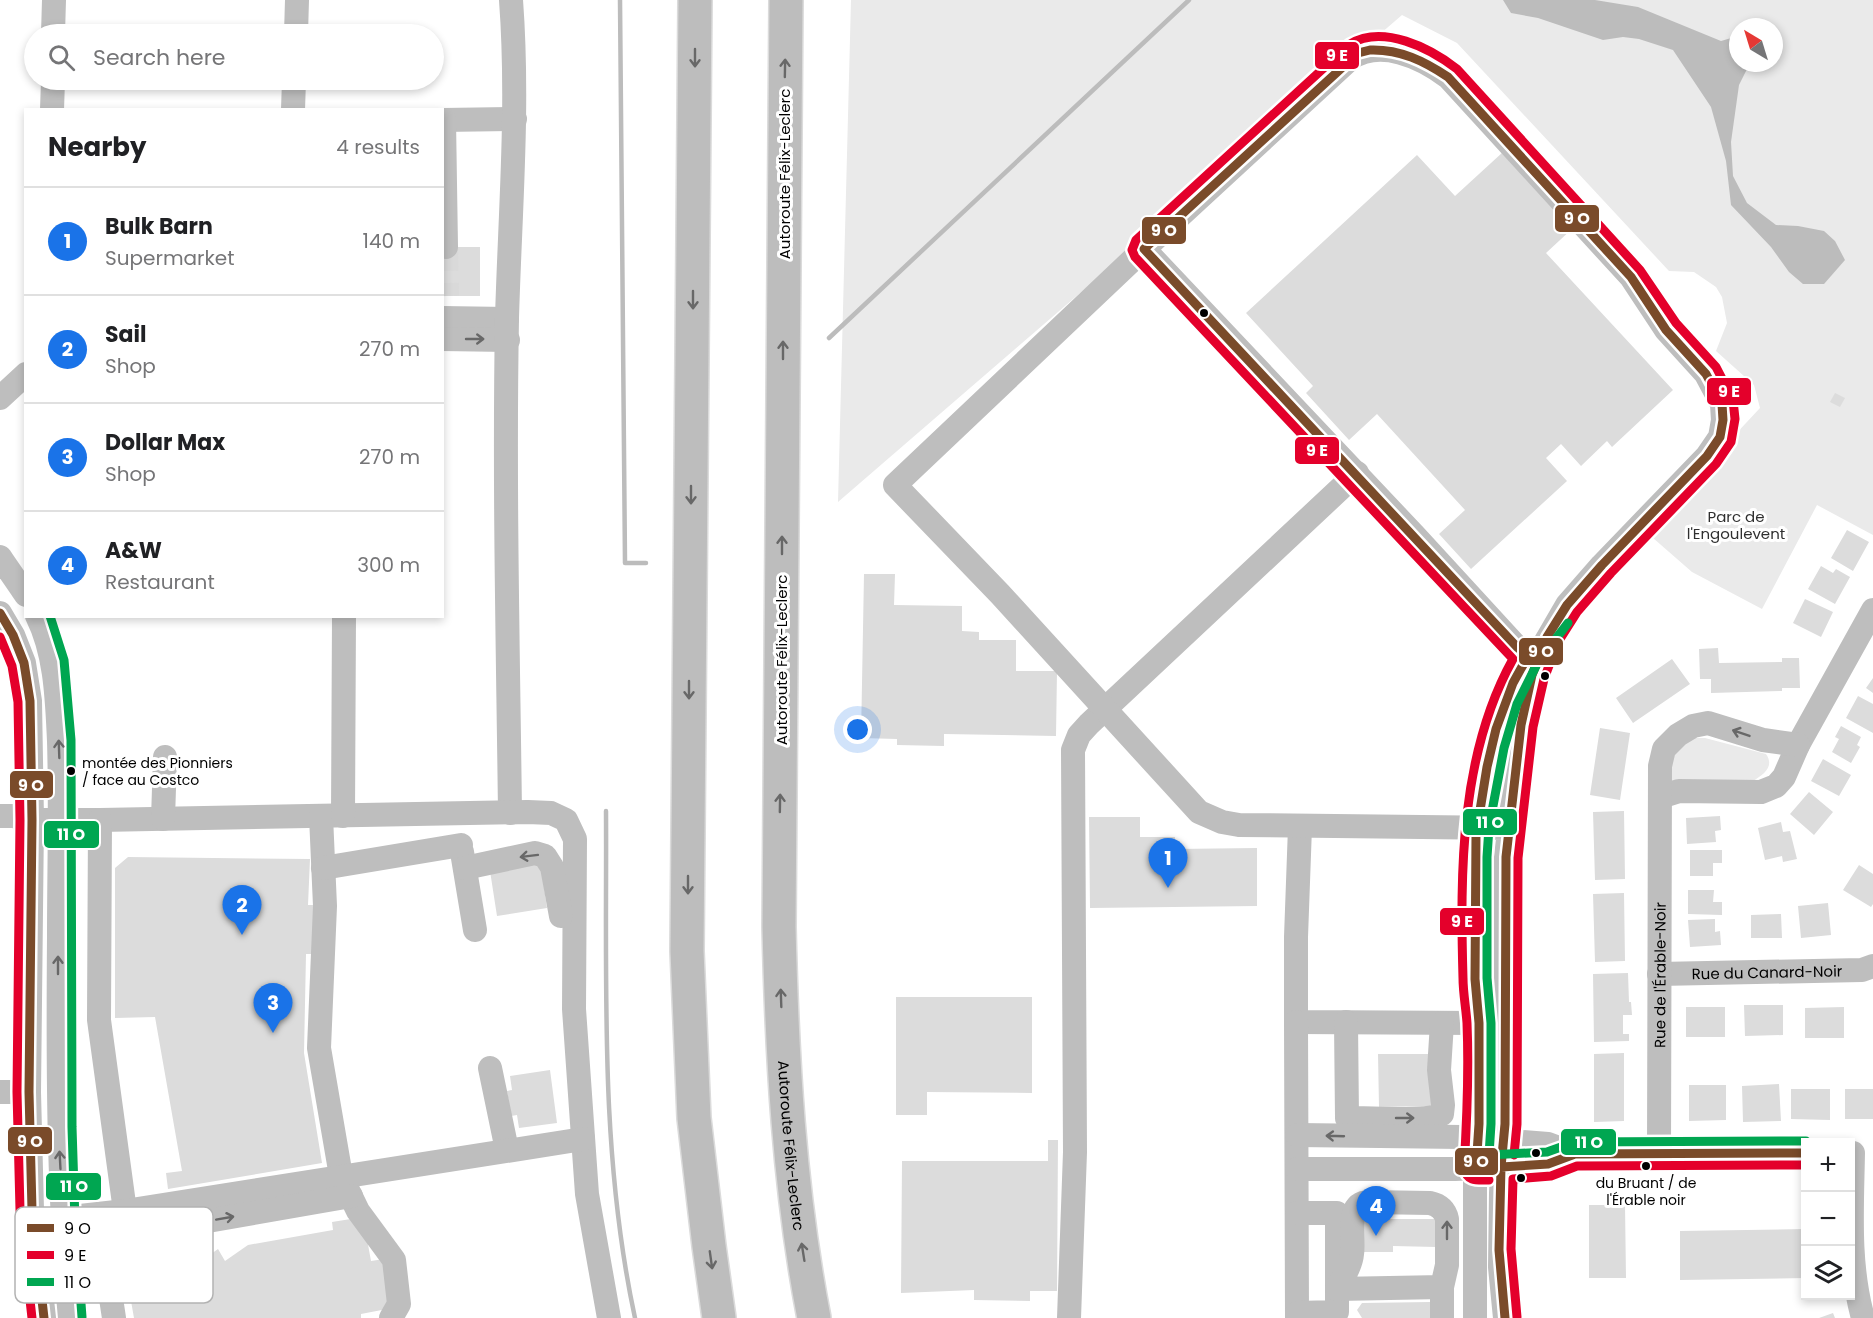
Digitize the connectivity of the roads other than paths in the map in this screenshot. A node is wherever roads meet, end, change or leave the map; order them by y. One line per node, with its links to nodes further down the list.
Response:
1 (54, 0): 6 (street)
2 (297, 0): 7 (street)
3 (511, 0): 12 (street)
4 (695, 0): 88 (highway, one-way to 88)
5 (786, 0): 89 (highway, Autoroute Félix-Leclerc, one-way to 5)
6 (53, 24)
7 (296, 24)
8 (53, 90): 10 (street)
9 (294, 90): 11 (street)
10 (52, 108)
11 (293, 108)
12 (515, 118): 13 (street); 18 (street)
13 (444, 120)
14 (444, 162): 15 (street)
15 (446, 247)
16 (1144, 249): 21 (street); 28 (street); 29 (street)
17 (444, 318): 18 (street)
18 (507, 329): 33 (street)
19 (24, 376): 20 (street)
20 (0, 398)
21 (1357, 473): 28 (street); 29 (street)
22 (0, 557): 23 (street)
23 (24, 592)
24 (1873, 610): 30 (street)
25 (0, 613): 38 (street)
26 (38, 618): 39 (street, one-way to 26)
27 (344, 618): 36 (street)
28 (1532, 658): 41 (street); 43 (street)
29 (1106, 709): 42 (street); 90 (street)
30 (1798, 745): 32 (street); 32 (street, Rue de l'Érable-Noir, one-way to 32)
31 (165, 757): 37 (street)
32 (1660, 797): 50 (street, Rue de l'Érable-Noir)
33 (510, 813): 34 (street); 60 (street)
34 (461, 814): 36 (street); 44 (street)
35 (0, 816): 38 (street)
36 (332, 816): 37 (street); 45 (street)
37 (163, 819): 40 (street)
38 (32, 820): 39 (street); 57 (street)
39 (60, 820): 40 (street); 72 (street, one-way to 39)
40 (100, 820): 73 (street)
41 (1477, 826): 42 (street); 43 (street); 54 (street)
42 (1300, 827): 51 (street)
43 (1508, 828): 61 (street)
44 (461, 845): 45 (street); 46 (street)
45 (323, 868): 70 (street)
46 (465, 868): 47 (street, one-way to 46); 48 (street)
47 (561, 916)
48 (476, 930)
49 (1873, 966): 50 (street, Rue du Canard-Noir)
50 (1659, 974): 66 (street, Rue de l'Érable-Noir)
51 (1296, 1022): 52 (street); 58 (street)
52 (1346, 1022): 53 (street); 53 (street, one-way to 53)
53 (1442, 1023): 54 (street)
54 (1479, 1023): 59 (street)
55 (490, 1068): 62 (street)
56 (0, 1092): 57 (street)
57 (29, 1092): 71 (street)
58 (1297, 1135): 59 (street, one-way to 58); 69 (street)
59 (1478, 1138): 61 (street); 68 (street)
60 (583, 1139): 62 (street); 87 (street)
61 (1503, 1141): 65 (street); 67 (street)
62 (507, 1150): 70 (street)
63 (1801, 1153): 66 (street)
64 (1859, 1153): 94 (street)
65 (1575, 1154): 66 (street); 67 (street)
66 (1659, 1154)
67 (1502, 1167): 68 (street); 93 (street)
68 (1476, 1168): 69 (street); 92 (street)
69 (1297, 1169): 75 (street)
70 (346, 1186): 74 (street); 76 (street, one-way to 70); 86 (street)
71 (32, 1207)
72 (62, 1207)
73 (124, 1207)
74 (160, 1207)
75 (1297, 1213): 81 (street); 82 (street)
76 (213, 1215)
77 (1442, 1287): 81 (street); 81 (street, one-way to 81); 91 (street)
78 (42, 1303): 83 (street)
79 (69, 1303): 84 (street)
80 (112, 1303): 85 (street)
81 (1339, 1306): 82 (street)
82 (1297, 1316)
83 (44, 1318)
84 (70, 1318)
85 (114, 1318)
86 (391, 1318)
87 (609, 1318)
88 (720, 1318)
89 (814, 1318)
90 (1069, 1318)
91 (1443, 1318)
92 (1475, 1318)
93 (1505, 1318)
94 (1863, 1318)

